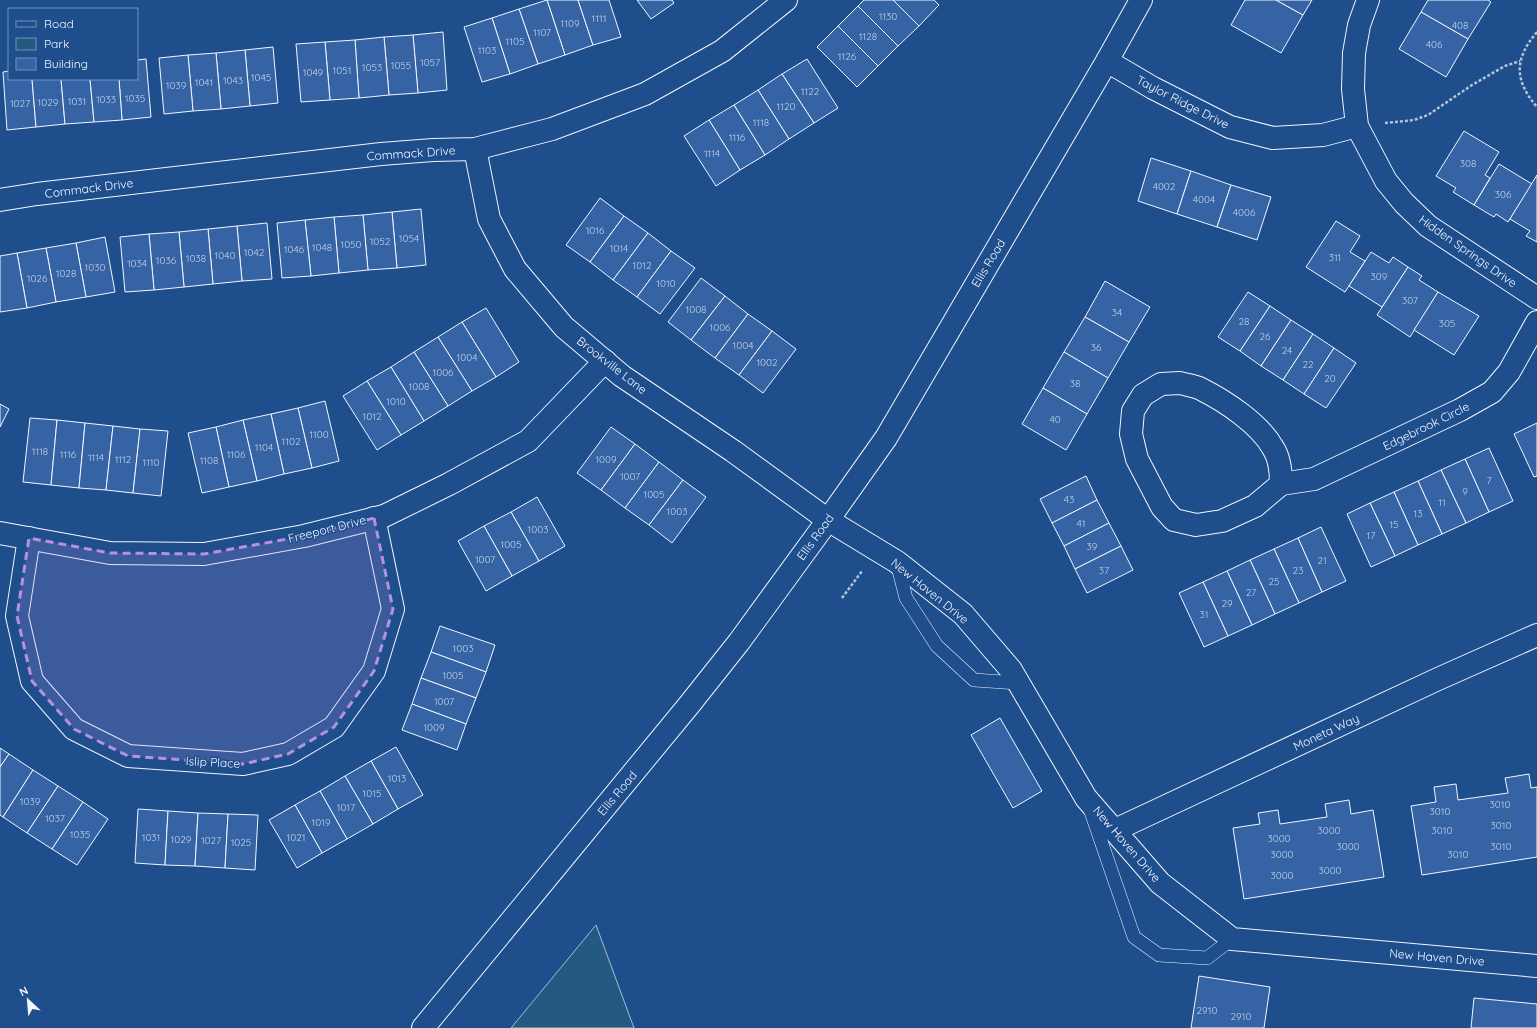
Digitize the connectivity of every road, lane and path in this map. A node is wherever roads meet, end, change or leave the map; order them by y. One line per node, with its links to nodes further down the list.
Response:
1 (786, 0): 10 (street, Commack Drive)
2 (1141, 0): 5 (street, Ellis Road)
3 (1368, 0): 9 (street, Hidden Springs Drive)
4 (1537, 32): 6 (path)
5 (1107, 61): 9 (street, Taylor Ridge Drive); 17 (street, Ellis Road)
6 (1520, 61): 7 (path); 8 (path)
7 (1537, 107)
8 (1384, 124)
9 (1357, 126): 12 (street, Hidden Springs Drive)
10 (475, 149): 11 (street, Commack Drive); 14 (street, Brookville Lane)
11 (0, 200)
12 (1537, 298)
13 (1537, 322): 15 (street, Edgebrook Circle)
14 (605, 361): 16 (street, Freeport Drive); 17 (street, Brookville Lane)
15 (1281, 484): 15 (street)
16 (374, 518): 19 (street, Freeport Drive); 19 (street, Islip Place)
17 (828, 520): 20 (street, New Haven Drive); 29 (street, Ellis Road)
18 (0, 533): 19 (street, Freeport Drive)
19 (28, 538)
20 (897, 562): 24 (street, New Haven Drive); 24 (lane)
21 (864, 567): 22 (path)
22 (842, 598)
23 (1537, 634): 26 (street, Moneta Way)
24 (1019, 683): 25 (street, New Haven Drive)
25 (1086, 798): 26 (street, New Haven Drive); 27 (lane)
26 (1115, 830): 27 (street, New Haven Drive)
27 (1232, 939): 28 (street, New Haven Drive)
28 (1537, 966)
29 (423, 1028)

